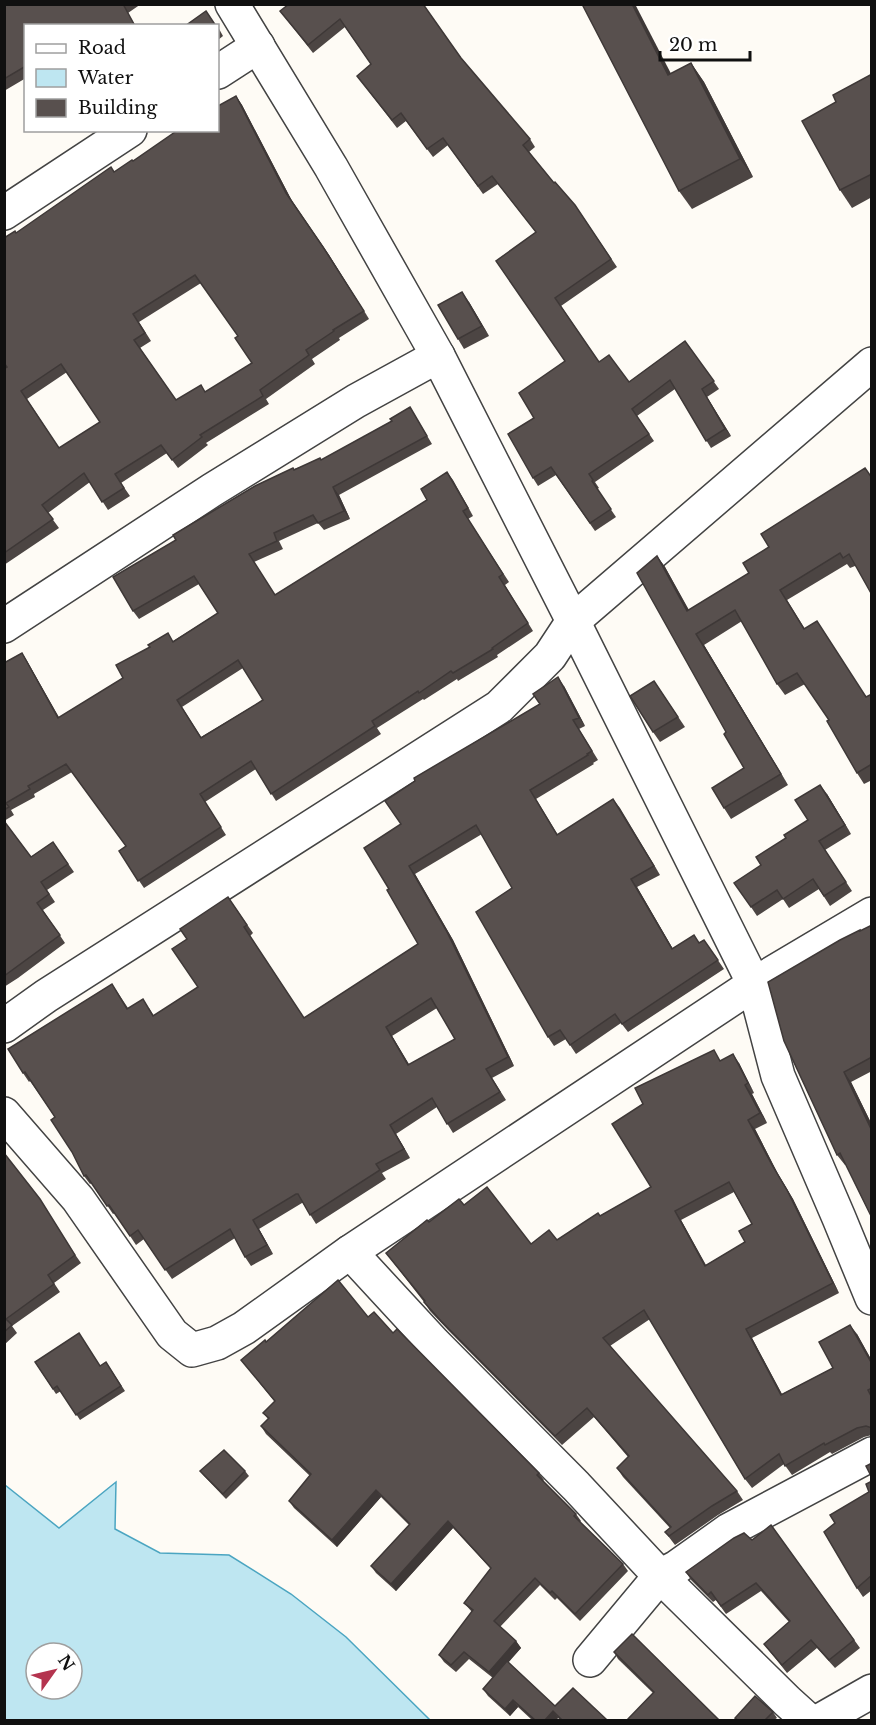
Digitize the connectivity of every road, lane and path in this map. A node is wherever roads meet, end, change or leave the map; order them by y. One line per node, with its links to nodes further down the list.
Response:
1 (232, 4): 2 (street)
2 (258, 46): 3 (street); 6 (street)
3 (219, 71)
4 (127, 132): 5 (street)
5 (4, 213)
6 (438, 356): 8 (street); 9 (street)
7 (872, 364): 8 (street)
8 (573, 621): 11 (street); 12 (street)
9 (4, 626)
10 (872, 914): 11 (street)
11 (754, 984): 14 (street); 15 (street)
12 (4, 1026)
13 (4, 1114): 14 (street)
14 (350, 1252): 17 (street)
15 (872, 1298)
16 (872, 1454): 17 (street)
17 (660, 1576): 18 (street); 20 (street)
18 (590, 1660)
19 (872, 1691): 21 (street)
20 (808, 1720)
21 (821, 1720)

